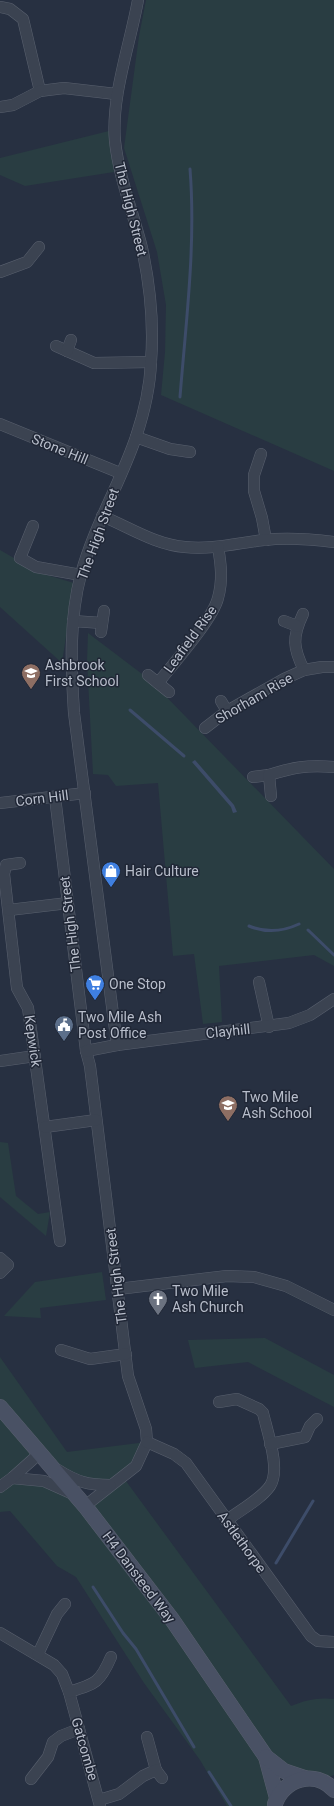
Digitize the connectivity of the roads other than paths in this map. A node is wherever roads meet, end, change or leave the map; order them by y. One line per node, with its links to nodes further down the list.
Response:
1 (138, 0): 4 (street, The High Street)
2 (0, 7): 3 (street)
3 (40, 91): 4 (street); 5 (street)
4 (116, 94): 9 (street, The High Street)
5 (0, 107)
6 (39, 247): 7 (street)
7 (0, 272)
8 (56, 346): 9 (street)
9 (151, 362): 11 (street, The High Street)
10 (1, 427): 14 (street, Stone Hill)
11 (136, 437): 12 (street); 14 (street, The High Street)
12 (190, 452)
13 (261, 454): 17 (street)
14 (120, 473): 15 (street, The High Street)
15 (102, 516): 19 (street); 20 (street, The High Street)
16 (33, 526): 20 (street)
17 (266, 540): 18 (street); 19 (street)
18 (334, 542)
19 (218, 546): 29 (street, Leafield Rise)
20 (81, 575): 23 (street, The High Street)
21 (104, 611): 23 (street)
22 (303, 614): 25 (street, Shorham Rise)
23 (73, 621): 37 (street, The High Street)
24 (284, 621): 25 (street)
25 (297, 626): 27 (street, Shorham Rise)
26 (334, 667): 27 (street, Shorham Rise)
27 (304, 670): 32 (street, Shorham Rise)
28 (148, 675): 29 (street, Leafield Rise)
29 (158, 682): 30 (street, Leafield Rise)
30 (169, 692)
31 (221, 701): 32 (street)
32 (227, 711): 33 (street, Shorham Rise)
33 (205, 728)
34 (334, 767): 35 (street)
35 (269, 775): 36 (street); 38 (street)
36 (253, 777)
37 (85, 793): 39 (street, Corn Hill); 47 (street, The High Street)
38 (271, 796)
39 (55, 797): 40 (street, Corn Hill); 42 (street, The High Street)
40 (0, 803)
41 (20, 863): 43 (street, Kepwick)
42 (68, 903): 43 (street); 48 (street, The High Street)
43 (9, 910): 49 (street, Kepwick)
44 (259, 982): 46 (street)
45 (334, 1000): 46 (street, Clayhill)
46 (269, 1027): 47 (street, Clayhill)
47 (117, 1045): 48 (street)
48 (86, 1051): 51 (street, The High Street)
49 (35, 1056): 50 (street); 52 (street, Kepwick)
50 (0, 1061)
51 (96, 1120): 52 (street); 56 (street, The High Street)
52 (45, 1127): 53 (street, Kepwick)
53 (60, 1241)
54 (0, 1258): 55 (street)
55 (0, 1273)
56 (118, 1289): 57 (street); 59 (street, The High Street)
57 (334, 1310)
58 (61, 1350): 59 (street)
59 (126, 1354): 63 (street, The High Street)
60 (220, 1402): 64 (street)
61 (0, 1407): 65 (street, H4 Dansteed Way)
62 (317, 1419): 64 (street)
63 (147, 1442): 68 (street); 72 (street, Astlethorpe)
64 (270, 1444): 72 (street)
65 (40, 1453): 66 (street, H4 Dansteed Way); 67 (street)
66 (51, 1465): 68 (street); 70 (street, H4 Dansteed Way)
67 (12, 1478): 69 (street); 70 (street)
68 (110, 1485): 71 (street)
69 (0, 1487)
70 (75, 1495): 71 (street, H4 Dansteed Way)
71 (85, 1506): 81 (street, H4 Dansteed Way)
72 (226, 1521): 75 (street, Astlethorpe)
73 (65, 1604): 76 (street)
74 (0, 1633): 76 (street, Gatcombe)
75 (334, 1642)
76 (38, 1654): 78 (street, Gatcombe)
77 (111, 1657): 78 (street)
78 (69, 1692): 79 (street, Gatcombe)
79 (79, 1729): 84 (street); 87 (street, Gatcombe)
80 (147, 1737): 87 (street)
81 (266, 1757): 82 (street, H4 Dansteed Way); 86 (street, H4 Dansteed Way)
82 (305, 1778): 83 (street, H4 Dansteed Way); 86 (street)
83 (328, 1778): 85 (street)
84 (31, 1779)
85 (334, 1790)
86 (276, 1802)
87 (100, 1803)

